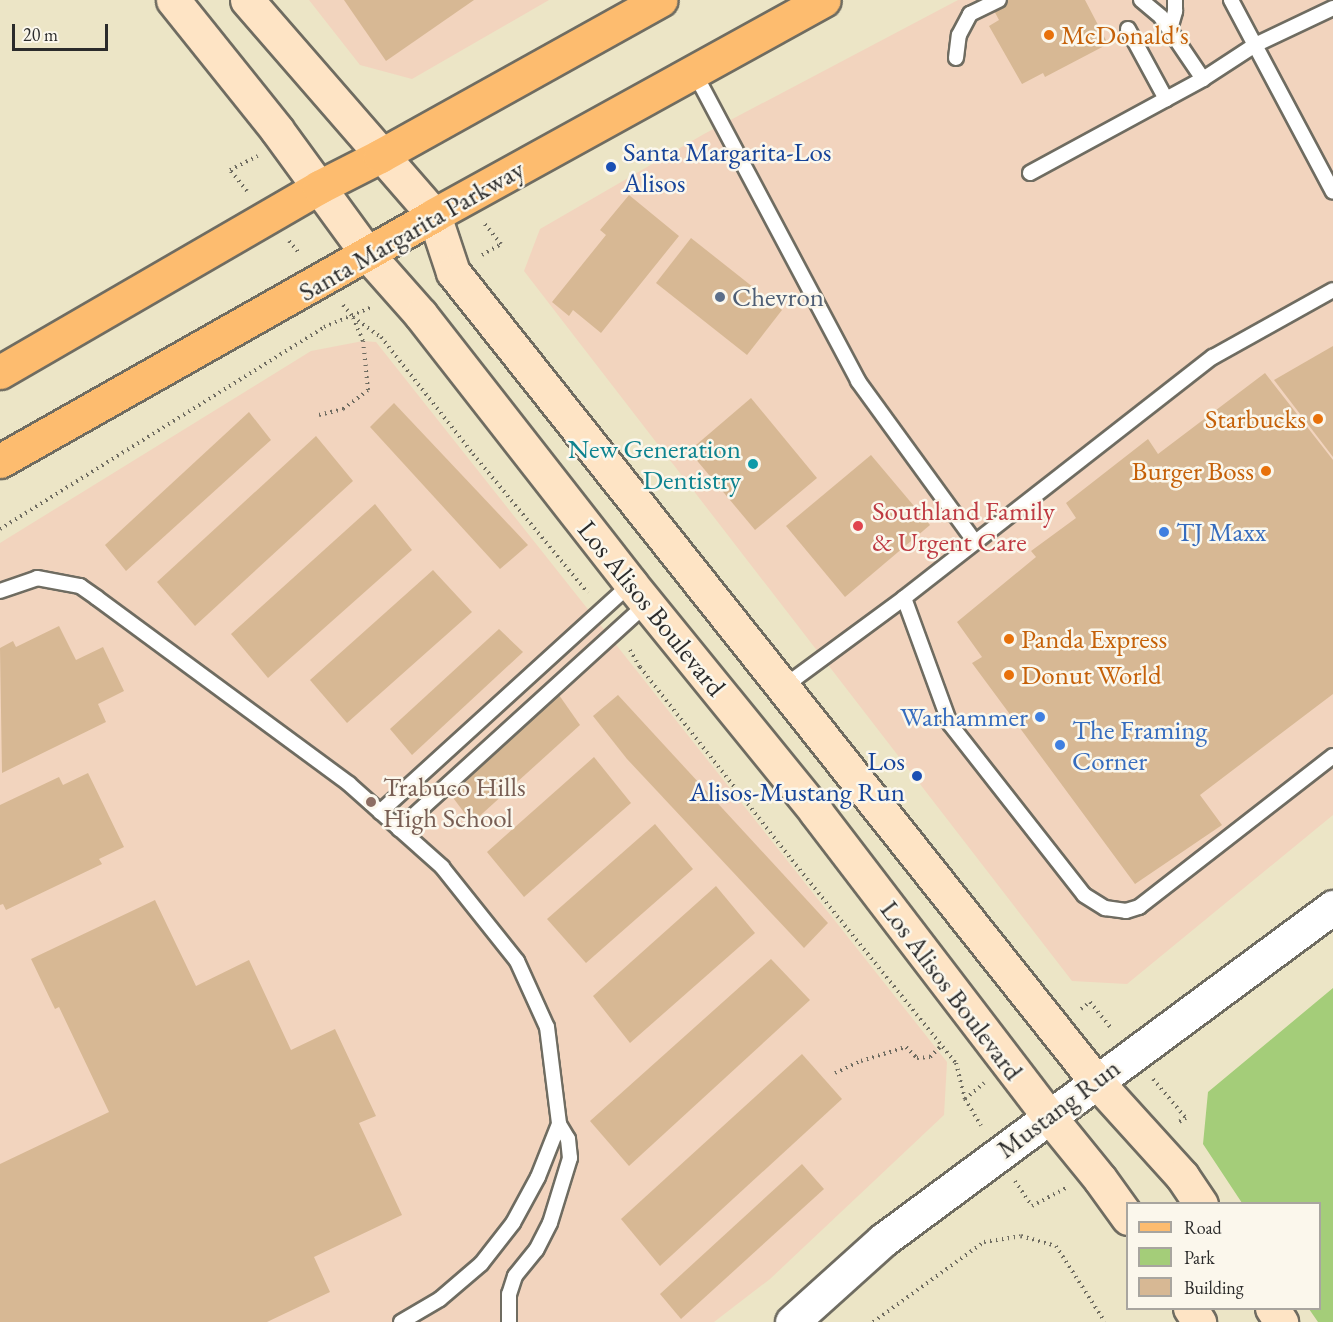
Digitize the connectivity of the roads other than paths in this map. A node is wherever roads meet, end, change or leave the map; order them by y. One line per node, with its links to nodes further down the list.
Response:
1 (173, 0): 19 (main road, Los Alisos Boulevard)
2 (247, 0): 17 (main road, Los Alisos Boulevard)
3 (660, 0): 17 (main road)
4 (824, 0): 14 (main road, Santa Margarita Parkway)
5 (999, 0): 13 (lane)
6 (1141, 0): 11 (lane)
7 (1175, 0): 11 (lane)
8 (1231, 0): 12 (lane)
9 (1333, 8): 12 (lane)
10 (1128, 29): 16 (lane)
11 (1170, 29): 15 (lane)
12 (1255, 45): 15 (lane); 20 (lane)
13 (956, 58)
14 (694, 72): 21 (main road, Santa Margarita Parkway); 26 (lane)
15 (1203, 79): 16 (lane)
16 (1166, 99): 18 (lane)
17 (380, 156): 19 (main road); 21 (main road, Los Alisos Boulevard)
18 (1030, 173)
19 (318, 187): 22 (main road, Los Alisos Boulevard); 24 (main road)
20 (1333, 192)
21 (434, 215): 22 (main road, Santa Margarita Parkway); 30 (main road, Los Alisos Boulevard)
22 (368, 255): 25 (main road, Santa Margarita Parkway); 28 (main road, Los Alisos Boulevard)
23 (1333, 290): 26 (lane)
24 (0, 372)
25 (0, 461)
26 (975, 542): 29 (lane)
27 (0, 591): 32 (lane)
28 (639, 593): 32 (lane); 33 (lane); 36 (main road, Los Alisos Boulevard)
29 (904, 598): 30 (lane); 31 (lane)
30 (782, 688): 35 (main road, Los Alisos Boulevard)
31 (1333, 756)
32 (380, 812): 33 (lane)
33 (399, 829): 37 (lane)
34 (1333, 907): 35 (street, Mustang Run)
35 (1095, 1080): 36 (street, Mustang Run); 38 (main road, Los Alisos Boulevard)
36 (1047, 1116): 39 (main road, Los Alisos Boulevard); 42 (street, Mustang Run)
37 (559, 1124): 40 (lane); 41 (lane)
38 (1200, 1202)
39 (1126, 1215)
40 (406, 1322)
41 (509, 1322)
42 (792, 1322)

